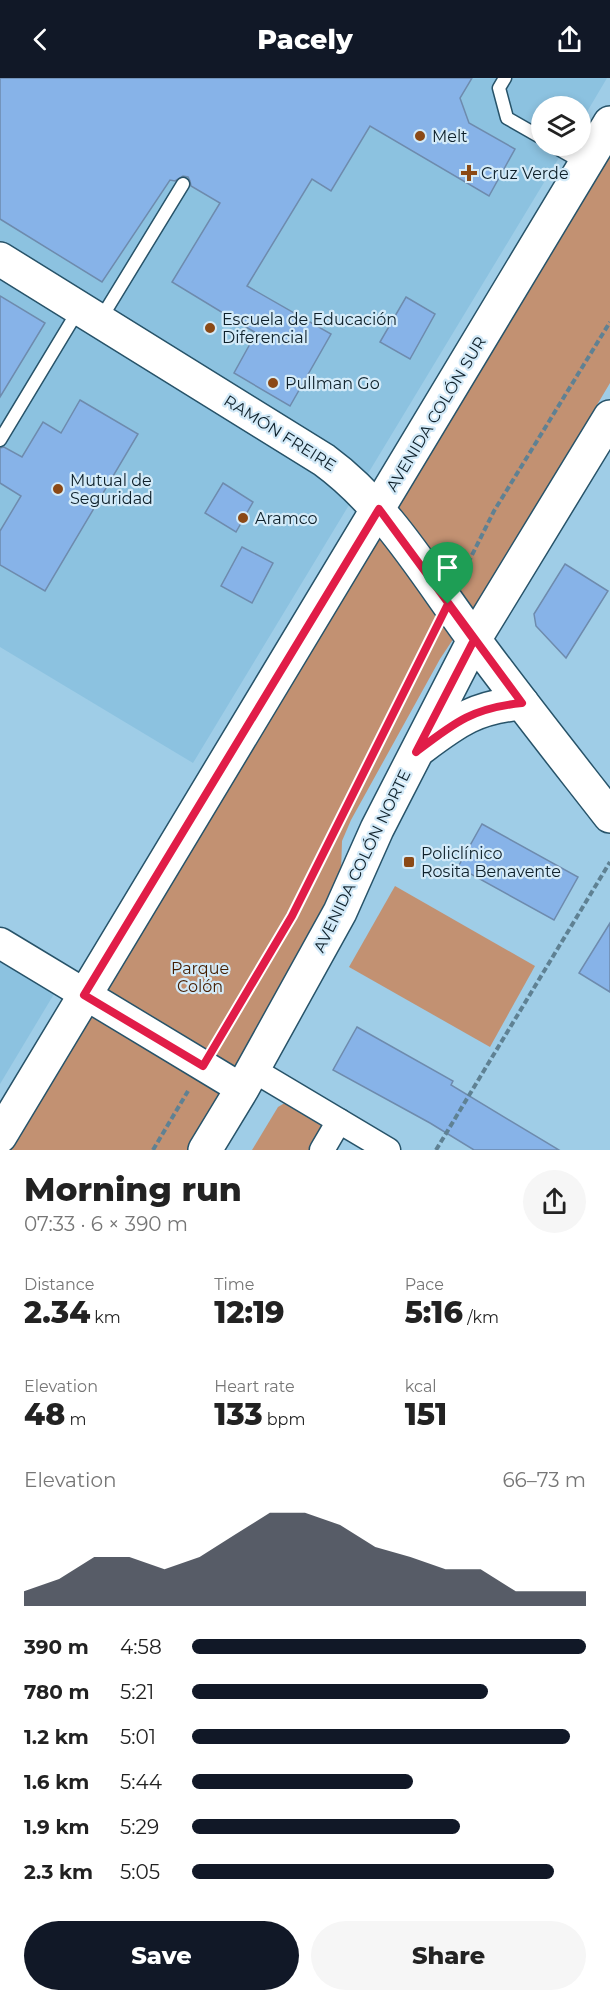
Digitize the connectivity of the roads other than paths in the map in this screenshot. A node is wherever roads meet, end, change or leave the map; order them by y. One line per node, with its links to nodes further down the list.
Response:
1 (505, 78): 3 (lane)
2 (610, 123): 5 (main road, AVENIDA COLÓN SUR)
3 (531, 132)
4 (571, 156): 5 (lane)
5 (585, 164): 11 (main road, AVENIDA COLÓN SUR)
6 (183, 184): 8 (lane)
7 (0, 259): 8 (main road, RAMÓN FREIRE)
8 (89, 315): 10 (lane); 11 (main road, RAMÓN FREIRE)
9 (610, 417): 12 (main road, AVENIDA COLÓN NORTE)
10 (0, 440)
11 (379, 509): 12 (main road, RAMÓN FREIRE); 17 (main road, AVENIDA COLÓN SUR)
12 (474, 640): 13 (main road, RAMÓN FREIRE); 14 (main road, AVENIDA COLÓN NORTE)
13 (522, 703): 14 (main road); 15 (main road, RAMÓN FREIRE)
14 (416, 752): 18 (main road, AVENIDA COLÓN NORTE)
15 (610, 816)
16 (0, 943): 17 (street)
17 (84, 995): 18 (street); 20 (main road, AVENIDA COLÓN SUR)
18 (247, 1079): 19 (street); 21 (main road, AVENIDA COLÓN NORTE)
19 (339, 1121): 22 (street); 23 (street)
20 (0, 1136)
21 (204, 1150)
22 (322, 1150)
23 (388, 1150)

